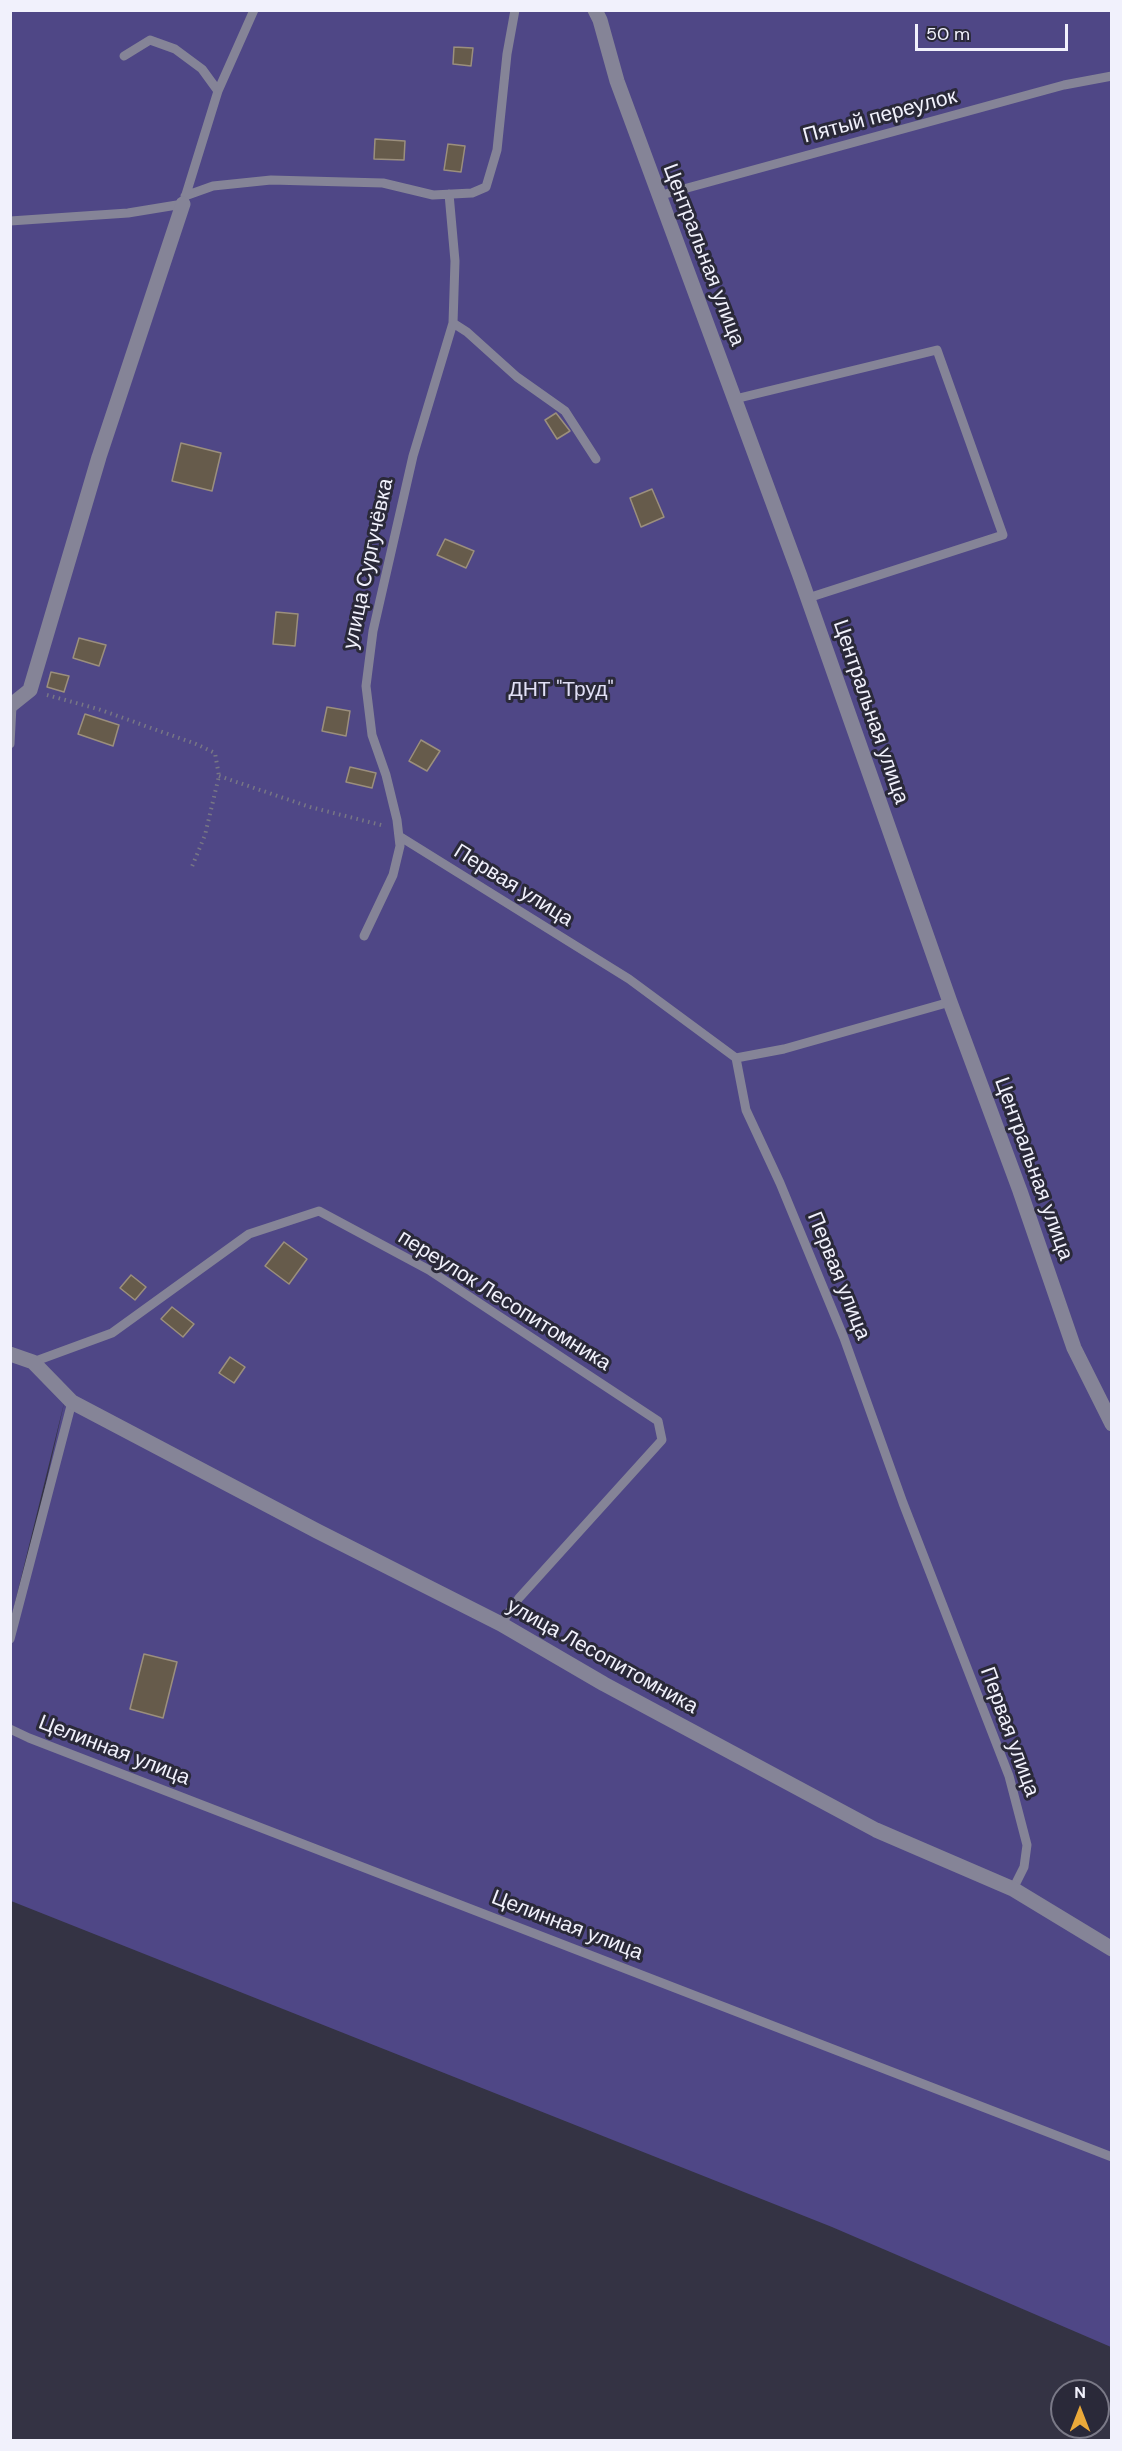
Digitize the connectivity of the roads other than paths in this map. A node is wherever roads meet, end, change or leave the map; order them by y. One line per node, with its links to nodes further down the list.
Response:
1 (254, 10): 6 (lane)
2 (515, 10): 7 (lane)
3 (595, 10): 8 (street, Центральная улица)
4 (124, 56): 6 (lane)
5 (1112, 76): 8 (lane, Пятый переулок)
6 (218, 91): 9 (lane)
7 (449, 194): 9 (lane); 11 (lane, улица Сургучёвка)
8 (658, 196): 12 (street, Центральная улица)
9 (184, 200): 10 (lane); 15 (street)
10 (10, 221)
11 (453, 323): 13 (lane); 17 (lane, улица Сургучёвка)
12 (735, 399): 14 (street, Центральная улица); 14 (lane)
13 (596, 459)
14 (808, 598): 19 (street, Центральная улица)
15 (11, 706): 16 (lane)
16 (10, 744)
17 (398, 831): 18 (lane, улица Сургучёвка); 20 (lane, Первая улица)
18 (364, 936)
19 (950, 1002): 20 (lane); 24 (street, Центральная улица)
20 (736, 1058): 28 (lane, Первая улица)
21 (10, 1354): 22 (street)
22 (33, 1362): 23 (street); 25 (lane, переулок Лесопитомника)
23 (72, 1402): 25 (street, улица Лесопитомника); 26 (lane)
24 (1112, 1424)
25 (501, 1624): 28 (street, улица Лесопитомника)
26 (10, 1639)
27 (10, 1729): 30 (lane, Целинная улица)
28 (1013, 1889): 29 (street, улица Лесопитомника)
29 (1112, 1949)
30 (1112, 2157)

